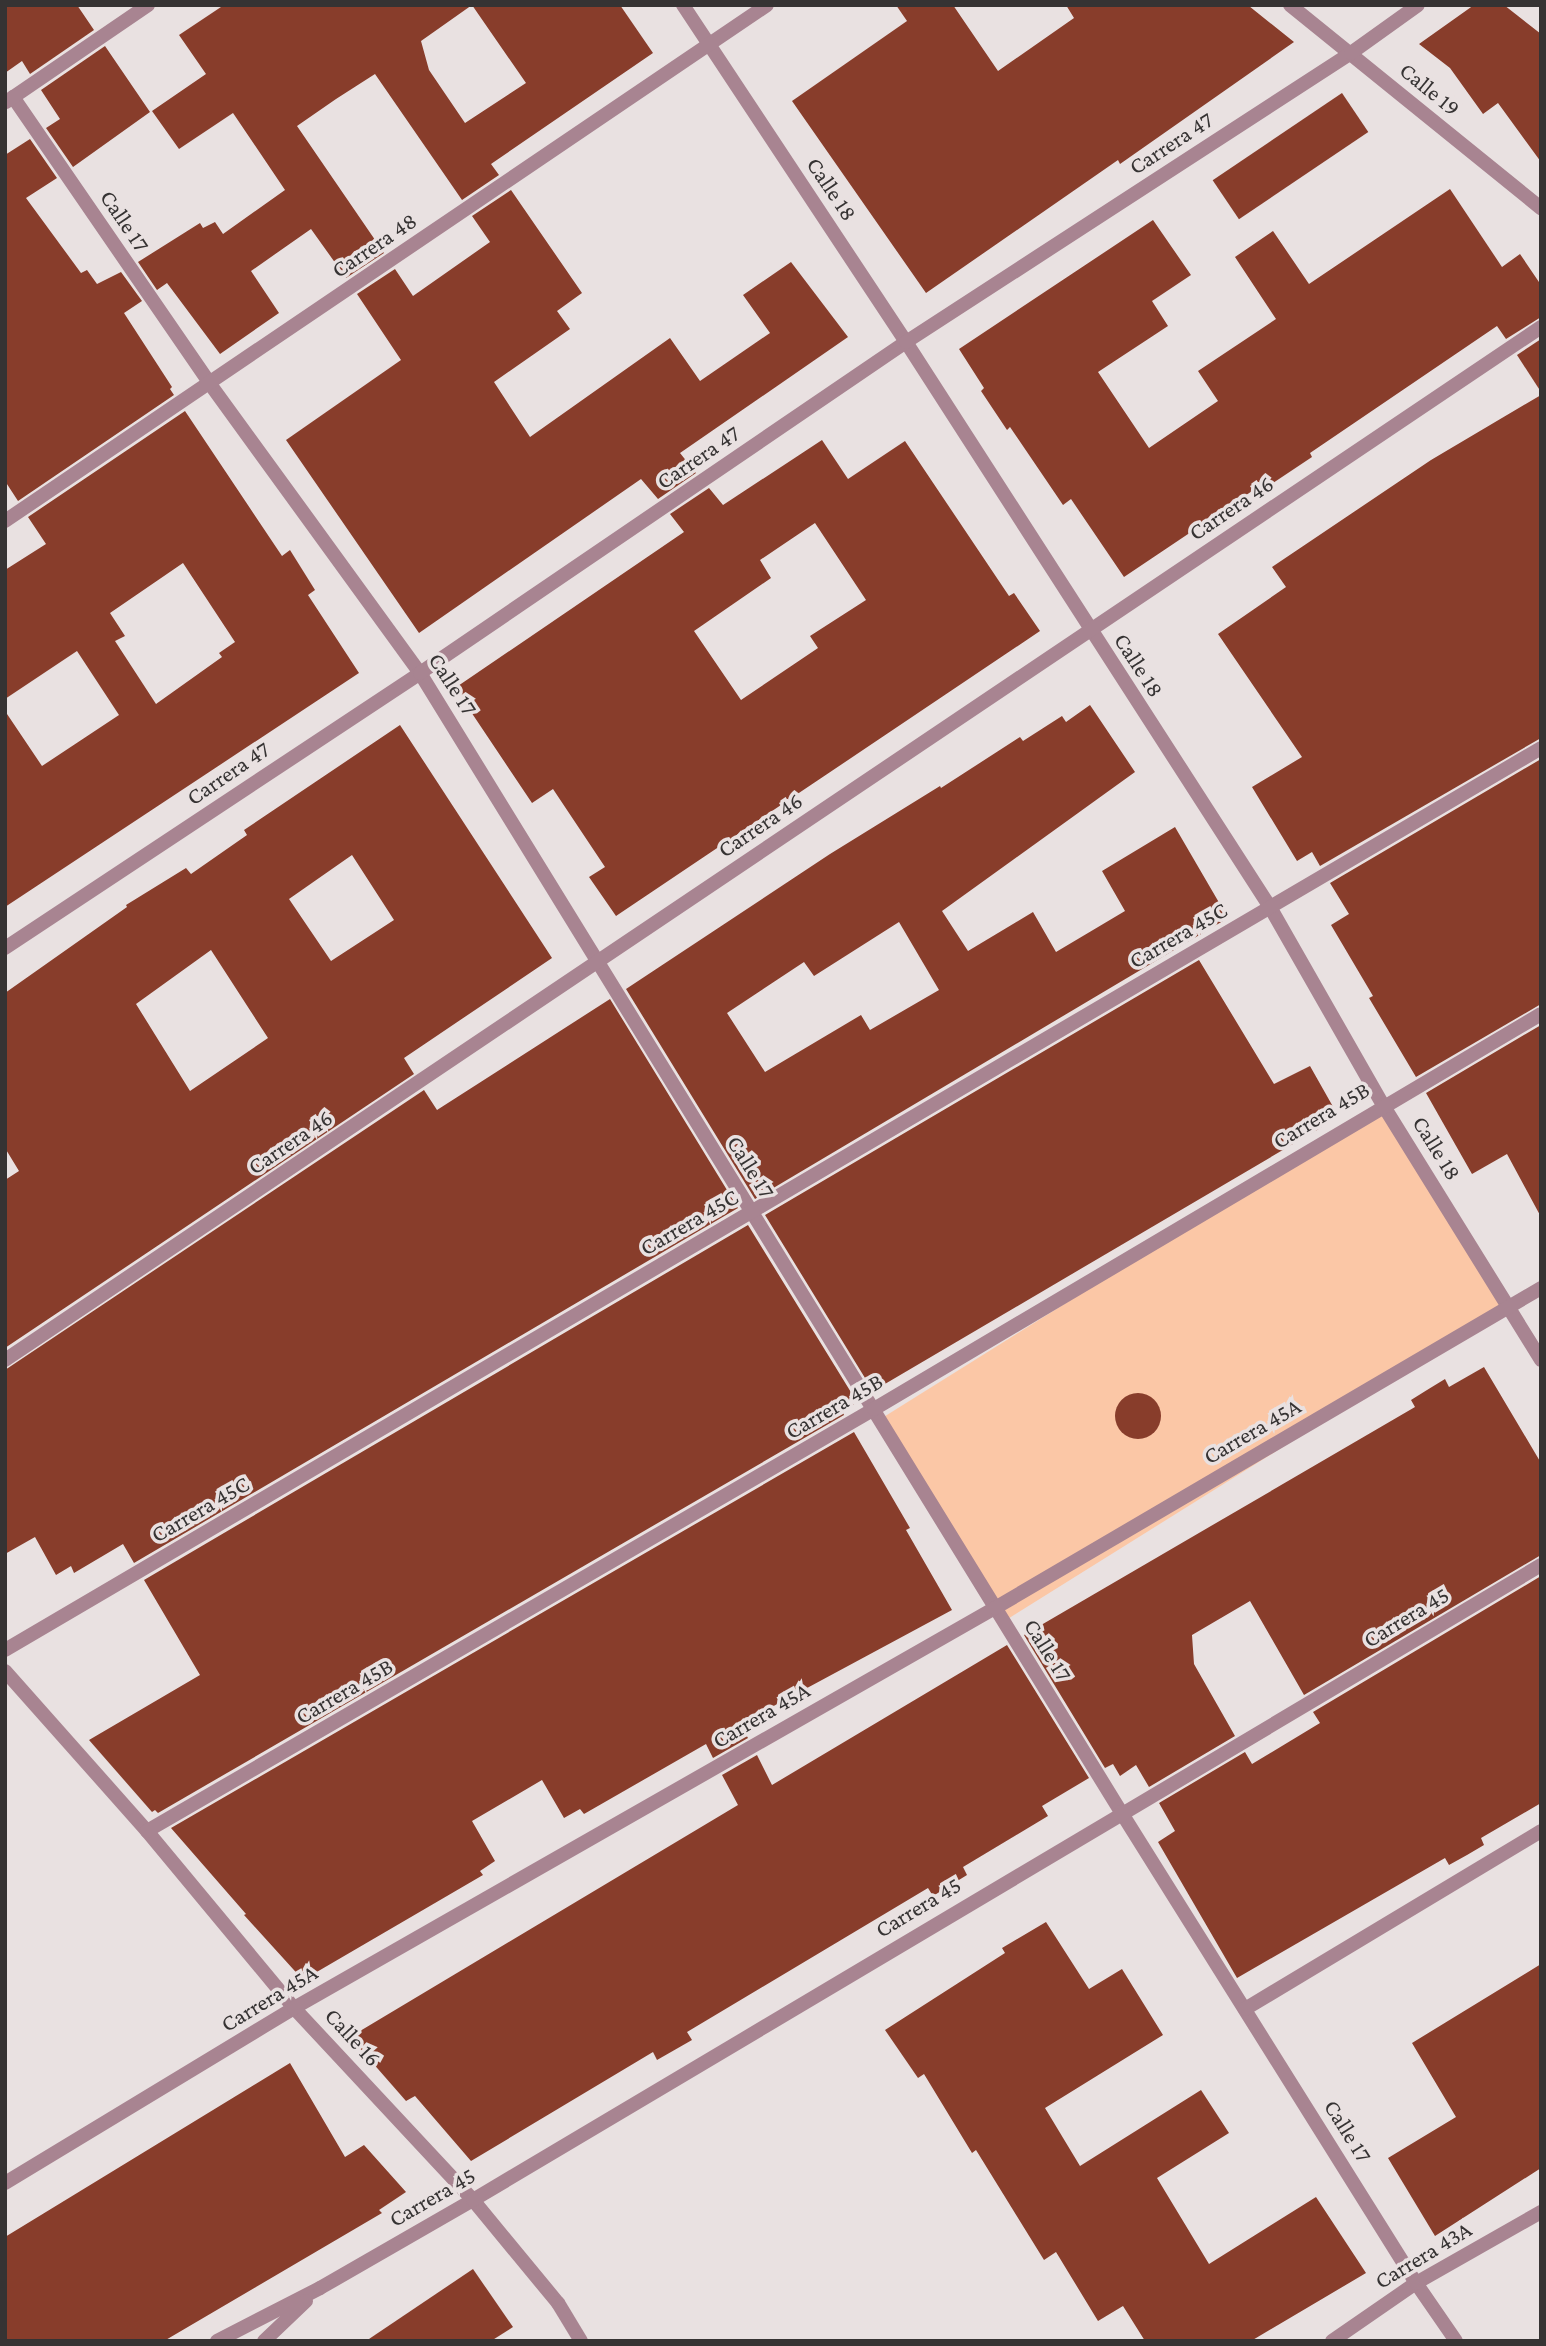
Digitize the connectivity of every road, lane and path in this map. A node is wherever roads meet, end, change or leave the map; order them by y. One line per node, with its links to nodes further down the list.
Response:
1 (148, 5): 8 (street)
2 (683, 5): 6 (street, Calle 18)
3 (767, 5): 6 (street, Carrera 48)
4 (1290, 5): 7 (street, Calle 19)
5 (1418, 5): 7 (street, Carrera 47)
6 (708, 44): 11 (street, Calle 18); 12 (street, Carrera 48)
7 (1351, 53): 9 (street, Calle 19); 11 (street, Carrera 47)
8 (9, 100): 12 (street, Calle 17)
9 (1541, 208)
10 (1541, 327): 14 (street, Carrera 46)
11 (906, 342): 14 (street, Calle 18); 15 (street, Carrera 47)
12 (210, 384): 13 (street, Carrera 48); 15 (street, Calle 17)
13 (5, 521)
14 (1089, 631): 17 (street, Calle 18); 19 (street, Carrera 46)
15 (420, 674): 18 (street, Carrera 47); 19 (street, Calle 17)
16 (1541, 748): 17 (street, Carrera 45C)
17 (1270, 907): 21 (street, Calle 18); 22 (street, Carrera 45C)
18 (5, 948)
19 (598, 962): 22 (street, Calle 17); 25 (street, Carrera 46)
20 (1541, 1014): 21 (street, Carrera 45B)
21 (1383, 1105): 24 (street, Calle 18); 27 (street, Carrera 45B)
22 (752, 1211): 27 (street, Calle 17); 30 (street, Carrera 45C)
23 (1541, 1288): 24 (street, Carrera 45A)
24 (1509, 1306): 26 (street, Calle 18); 29 (street, Carrera 45A)
25 (5, 1360)
26 (1541, 1360)
27 (874, 1409): 29 (street, Calle 17); 33 (street, Carrera 45B)
28 (1541, 1565): 32 (street, Carrera 45)
29 (996, 1608): 32 (street, Calle 17); 35 (street, Carrera 45A)
30 (5, 1650)
31 (5, 1671): 33 (street, Calle 16)
32 (1121, 1812): 36 (street, Calle 17); 38 (street, Carrera 45)
33 (147, 1831): 35 (street, Calle 16)
34 (1541, 1831): 36 (street)
35 (294, 2008): 37 (street, Carrera 45A); 38 (street, Calle 16)
36 (1245, 2009): 40 (street, Calle 17)
37 (5, 2183)
38 (472, 2200): 41 (street, Carrera 45); 44 (street, Calle 16)
39 (1541, 2213): 40 (street, Carrera 43A)
40 (1416, 2283): 45 (street, Carrera 43A); 46 (street, Calle 17)
41 (320, 2288): 42 (street, Carrera 45); 43 (street, Carrera 45)
42 (217, 2341)
43 (264, 2341)
44 (582, 2341)
45 (1332, 2341)
46 (1457, 2341)

